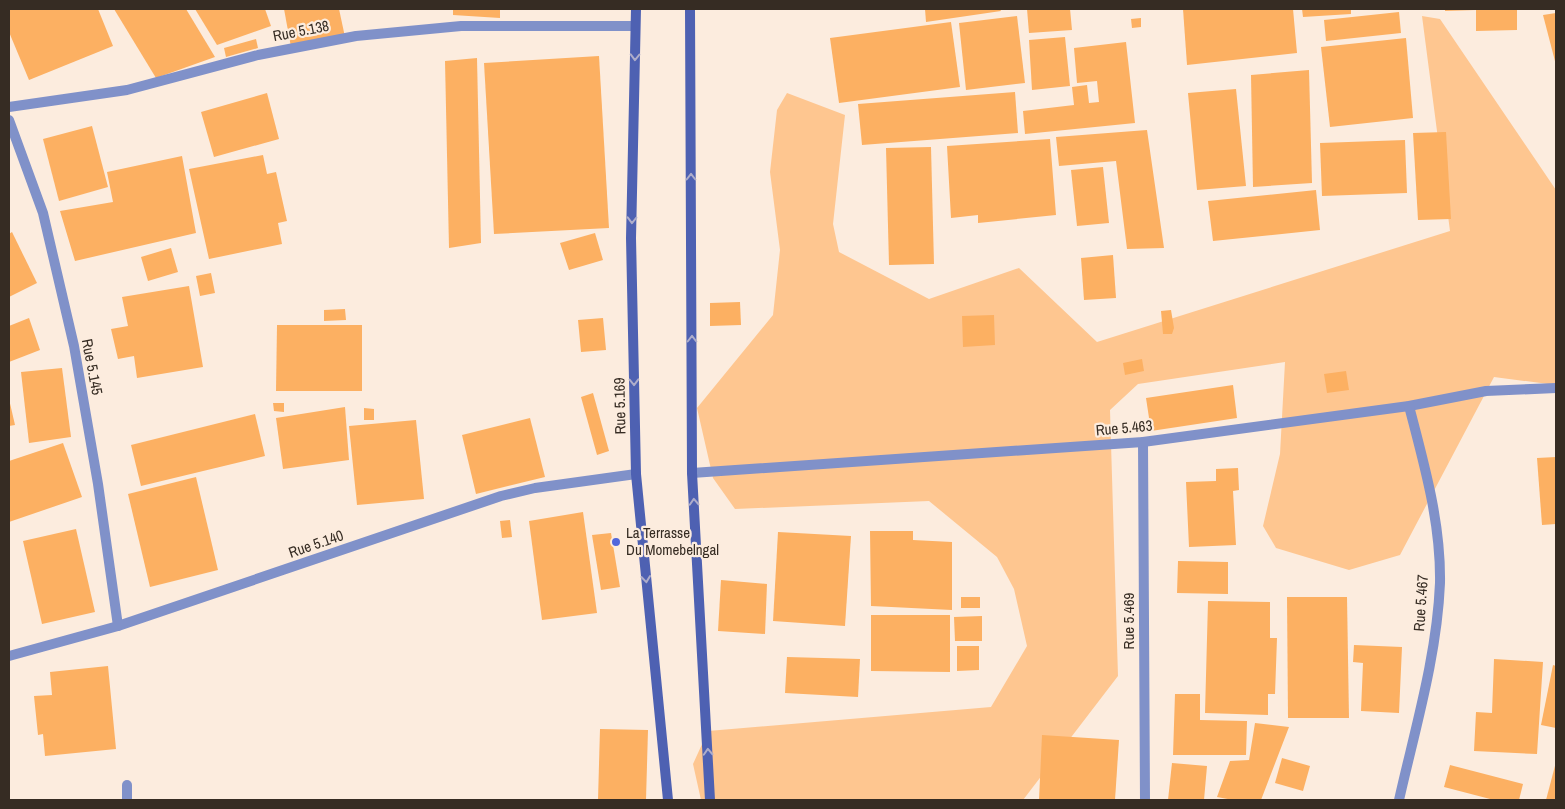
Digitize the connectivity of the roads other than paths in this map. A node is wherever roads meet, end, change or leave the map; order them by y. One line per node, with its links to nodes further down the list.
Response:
1 (636, 9): 3 (main road, Rue 5.169)
2 (690, 9): 9 (main road, one-way to 2)
3 (635, 26): 4 (street, Rue 5.138); 10 (main road, Rue 5.169, one-way to 10)
4 (9, 107)
5 (9, 120): 11 (street, Rue 5.145)
6 (1556, 388): 7 (street, Rue 5.463)
7 (1409, 406): 8 (street, Rue 5.463); 18 (street, Rue 5.467)
8 (1143, 442): 9 (street, Rue 5.463); 17 (street, Rue 5.469)
9 (692, 473): 16 (main road, one-way to 9)
10 (636, 474): 11 (street, Rue 5.140); 15 (main road, Rue 5.169, one-way to 15)
11 (118, 626): 12 (street, Rue 5.140)
12 (9, 656)
13 (127, 785): 14 (street)
14 (127, 800)
15 (668, 800)
16 (710, 800)
17 (1145, 800)
18 (1399, 800)

